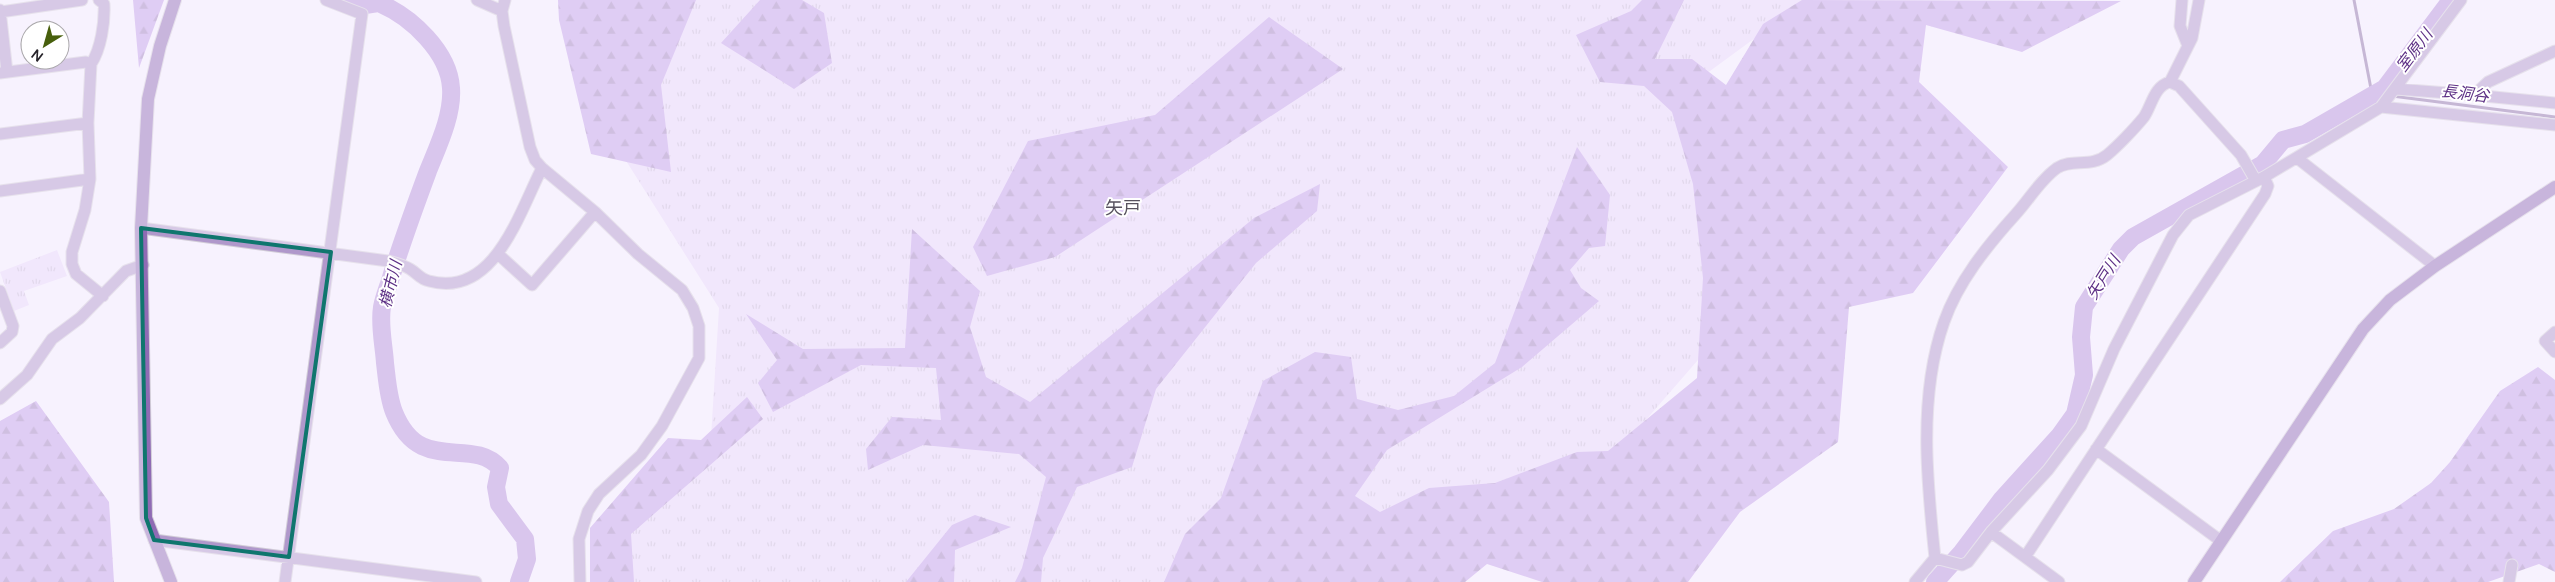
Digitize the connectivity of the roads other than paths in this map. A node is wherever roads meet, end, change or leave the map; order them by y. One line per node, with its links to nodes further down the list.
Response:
1 (82, 0): 10 (street)
2 (99, 0): 13 (street)
3 (176, 0): 30 (street)
4 (326, 0): 31 (street)
5 (477, 0): 9 (street)
6 (2182, 0): 11 (street)
7 (2199, 0): 11 (street)
8 (2461, 0): 16 (street)
9 (503, 5): 24 (street)
10 (0, 11): 14 (street)
11 (2188, 46): 15 (street)
12 (2555, 51): 17 (street)
13 (91, 64): 14 (street); 20 (street)
14 (4, 72)
15 (2170, 82): 26 (street); 47 (street)
16 (2396, 89): 17 (street); 19 (street)
17 (2474, 95): 18 (street)
18 (2555, 103)
19 (2383, 104): 21 (street); 23 (street)
20 (88, 123): 22 (street); 25 (street)
21 (2555, 124)
22 (0, 134)
23 (2297, 158): 26 (street); 34 (street)
24 (542, 168): 29 (street); 32 (street)
25 (90, 179): 28 (street); 36 (street)
26 (2260, 179): 41 (street); 42 (street)
27 (2555, 187): 34 (street)
28 (0, 191)
29 (595, 212): 32 (street); 53 (street)
30 (142, 228): 31 (street); 33 (street)
31 (331, 252): 32 (street); 45 (street)
32 (498, 254)
33 (143, 265): 36 (street); 43 (street)
34 (2435, 266): 44 (street)
35 (0, 291): 38 (street)
36 (103, 296): 40 (street)
37 (2555, 332): 39 (street)
38 (0, 343)
39 (2555, 352)
40 (0, 399)
41 (2096, 449): 44 (street); 46 (street)
42 (1991, 532): 46 (street); 47 (street)
43 (154, 540): 45 (street); 50 (street)
44 (2221, 541): 55 (street)
45 (289, 557): 51 (street); 52 (street)
46 (2025, 557): 49 (street)
47 (1935, 558): 54 (street)
48 (2512, 565): 56 (street)
49 (2058, 581)
50 (171, 582)
51 (285, 582)
52 (476, 582)
53 (580, 582)
54 (1914, 582)
55 (2194, 582)
56 (2509, 582)

